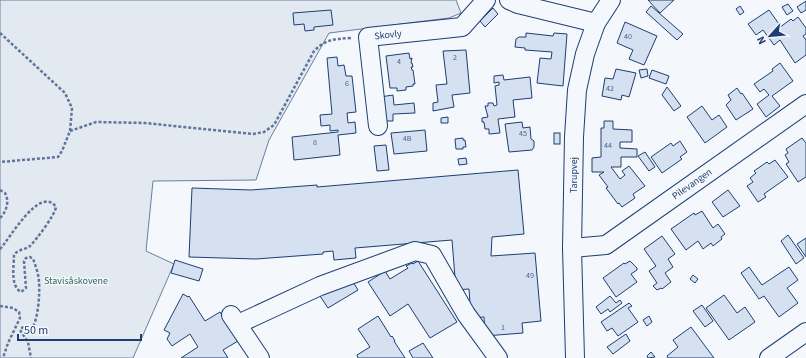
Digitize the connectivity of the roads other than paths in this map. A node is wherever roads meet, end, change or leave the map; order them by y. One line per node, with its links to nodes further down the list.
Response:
1 (486, 0): 6 (street, Skovly)
2 (509, 0): 4 (street)
3 (611, 0): 4 (street, Tarupvej)
4 (596, 23): 7 (street, Tarupvej)
5 (806, 104): 7 (street, Pilevangen)
6 (378, 126)
7 (572, 248): 11 (street, Tarupvej)
8 (806, 332): 12 (street)
9 (260, 358): 10 (street)
10 (498, 358)
11 (575, 358)
12 (769, 358)

